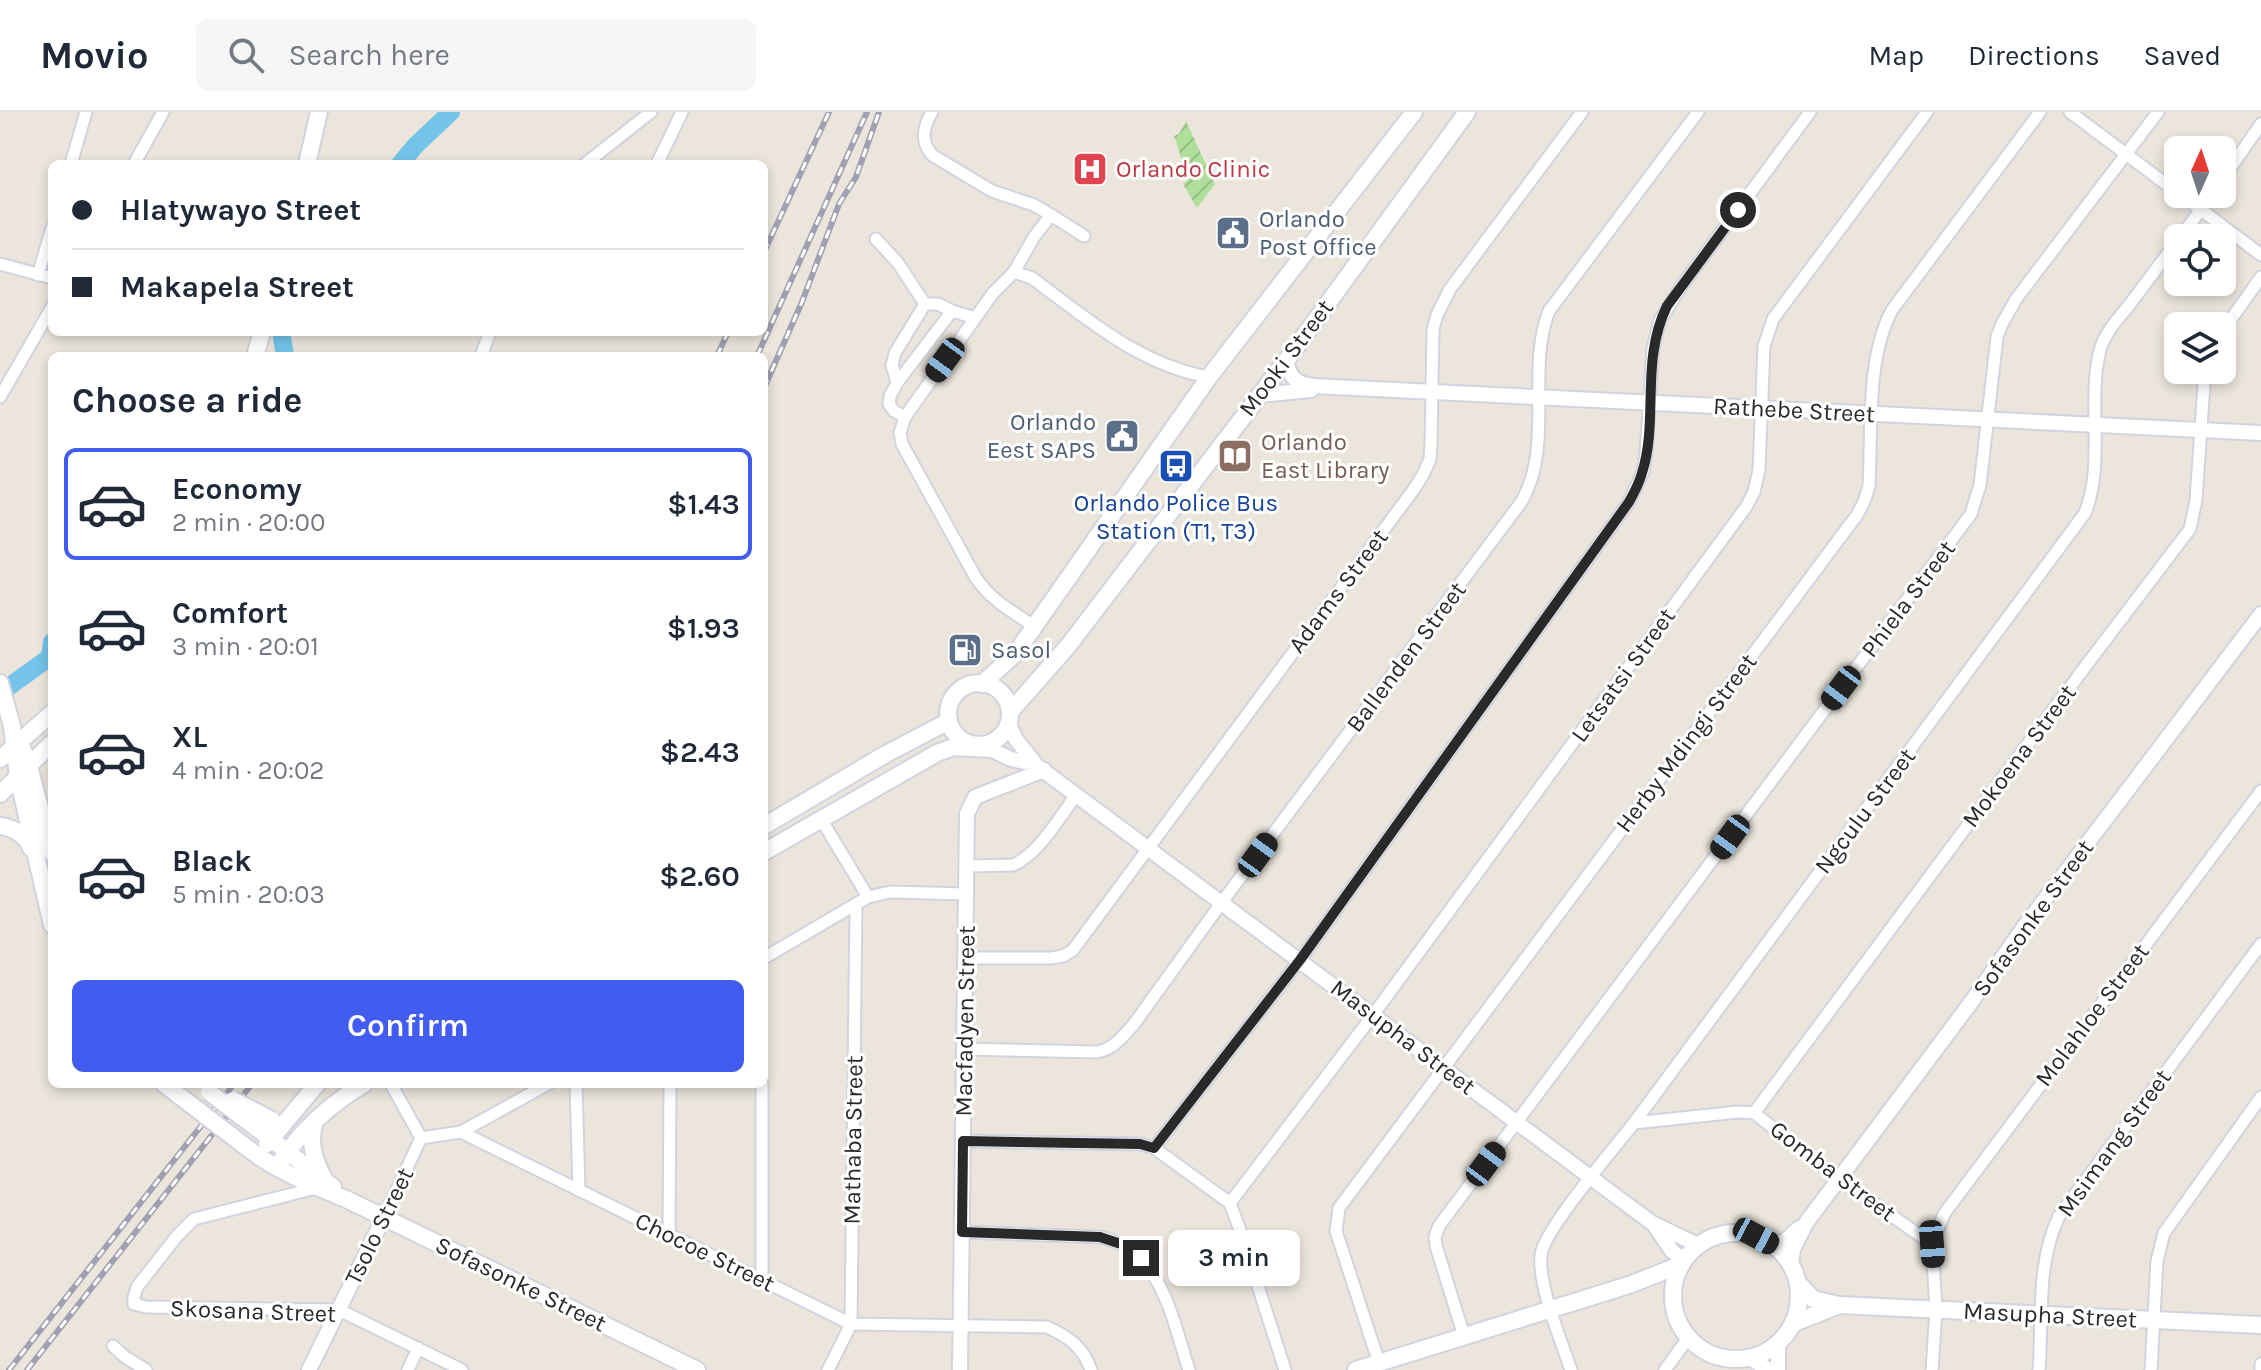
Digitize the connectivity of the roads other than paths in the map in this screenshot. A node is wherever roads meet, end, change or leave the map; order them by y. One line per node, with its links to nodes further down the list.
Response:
1 (86, 112): 19 (street)
2 (163, 112): 20 (street)
3 (308, 112): 21 (main road)
4 (319, 112): 22 (main road)
5 (651, 112): 23 (street)
6 (682, 112): 24 (street)
7 (932, 112): 29 (street)
8 (1414, 112): 48 (main road, Mooki Street)
9 (1467, 112): 46 (main road, Mooki Street)
10 (1582, 112): 53 (street, Adams Street)
11 (1698, 112): 56 (street, Ballenden Street)
12 (1810, 112): 57 (street)
13 (1927, 112): 58 (street, Letsatsi Street)
14 (2040, 112): 59 (street, Herby Mdingi Street)
15 (2070, 112): 18 (street)
16 (2158, 112): 18 (street, Phiela Street)
17 (2261, 124): 25 (street)
18 (2127, 154): 26 (street); 61 (street, Phiela Street)
19 (72, 160)
20 (136, 160)
21 (297, 160)
22 (308, 160)
23 (590, 160)
24 (659, 160)
25 (2236, 160)
26 (2164, 182)
27 (2198, 208): 28 (street)
28 (2201, 210): 30 (street, Ngculu Street); 34 (street)
29 (1051, 215): 31 (street); 37 (street)
30 (2190, 224)
31 (1084, 236)
32 (876, 239): 41 (street)
33 (48, 241): 38 (street)
34 (2261, 255)
35 (2164, 258): 62 (street, Ngculu Street)
36 (0, 264): 38 (street)
37 (1014, 272): 45 (street); 47 (street)
38 (38, 275): 39 (street)
39 (48, 277)
40 (2261, 277): 43 (street)
41 (925, 304): 42 (street); 49 (street)
42 (952, 311): 45 (street); 49 (street)
43 (2236, 312)
44 (48, 314): 55 (street)
45 (975, 318): 60 (street)
46 (1286, 361): 51 (street, Rathebe Street); 54 (main road, Mooki Street)
47 (1189, 374): 48 (street); 52 (street)
48 (1209, 377): 52 (main road, Mooki Street)
49 (897, 383): 60 (street)
50 (2204, 384): 63 (street, Mokoena Street)
51 (1327, 387): 53 (street, Rathebe Street); 54 (street, Rathebe Street)
52 (1199, 392): 66 (main road, Mooki Street)
53 (1432, 392): 56 (street, Rathebe Street); 90 (street, Adams Street)
54 (1259, 395): 72 (main road, Mooki Street)
55 (0, 397)
56 (1540, 397): 57 (street, Rathebe Street); 96 (street, Ballenden Street)
57 (1649, 403): 58 (street, Rathebe Street); 102 (street)
58 (1761, 408): 59 (street, Rathebe Street); 103 (street, Letsatsi Street)
59 (1872, 414): 61 (street, Rathebe Street); 105 (street, Herby Mdingi Street)
60 (905, 417): 66 (street)
61 (1987, 419): 62 (street, Rathebe Street); 118 (street, Phiela Street)
62 (2094, 425): 63 (street, Rathebe Street); 119 (street, Ngculu Street)
63 (2201, 430): 64 (street, Rathebe Street); 116 (street, Mokoena Street)
64 (2261, 433)
65 (2261, 614): 129 (street, Sofasonke Street)
66 (1034, 626): 68 (main road, Mooki Street)
67 (0, 683): 73 (main road)
68 (982, 684): 69 (main road); 72 (main road)
69 (949, 715): 75 (main road); 87 (main road)
70 (48, 716): 73 (main road)
71 (48, 717): 76 (main road)
72 (1009, 718): 74 (main road); 80 (street, Masupha Street)
73 (10, 719): 76 (main road)
74 (992, 742): 75 (main road); 80 (street, Masupha Street)
75 (958, 745): 80 (street); 86 (main road)
76 (11, 746): 78 (main road); 81 (main road)
77 (48, 747): 81 (main road)
78 (0, 759)
79 (48, 763): 85 (main road)
80 (1036, 766): 84 (street, Masupha Street); 93 (street, Macfadyen Street)
81 (24, 771): 83 (main road); 85 (main road); 92 (main road)
82 (2261, 791): 138 (street, Molahloe Street)
83 (0, 794)
84 (1077, 794): 90 (street, Masupha Street); 93 (street)
85 (38, 798): 89 (main road)
86 (821, 819): 91 (main road); 95 (street)
87 (768, 824)
88 (0, 826): 92 (main road)
89 (48, 837)
90 (1148, 847): 96 (street, Masupha Street); 101 (street, Adams Street)
91 (768, 850)
92 (38, 864): 98 (main road)
93 (967, 866): 94 (street, Macfadyen Street)
94 (967, 894): 95 (street); 101 (street, Macfadyen Street)
95 (868, 897): 97 (street)
96 (1222, 902): 102 (street, Masupha Street); 104 (street, Ballenden Street)
97 (856, 904): 100 (street); 154 (street, Mathaba Street)
98 (48, 908)
99 (2261, 944): 151 (street, Msimang Street)
100 (768, 956)
101 (966, 958): 104 (street, Macfadyen Street)
102 (1300, 960): 103 (street, Masupha Street); 124 (street)
103 (1373, 1015): 105 (street, Masupha Street); 132 (street, Letsatsi Street)
104 (965, 1049): 123 (street, Macfadyen Street)
105 (1443, 1067): 118 (street, Masupha Street); 163 (street, Herby Mdingi Street)
106 (169, 1088): 126 (main road, Sofasonke Street, bridge)
107 (207, 1088): 120 (main road, Sofasonke Street, bridge)
108 (313, 1088): 120 (main road)
109 (358, 1088): 117 (main road)
110 (393, 1088): 122 (street, Tsolo Street)
111 (541, 1088): 121 (street)
112 (576, 1088): 131 (street)
113 (670, 1088): 137 (street)
114 (762, 1088): 143 (street)
115 (2261, 1097): 152 (street)
116 (1754, 1113): 119 (street, Gomba Street); 129 (street, Gomba Street)
117 (315, 1119): 125 (main road); 130 (main road)
118 (1518, 1122): 128 (street, Masupha Street); 157 (street, Phiela Street)
119 (1634, 1123): 128 (street, Ngculu Street)
120 (273, 1129): 125 (main road, Sofasonke Street); 126 (main road)
121 (461, 1132): 122 (street); 131 (street, Chocoe Street)
122 (421, 1138): 133 (street, Tsolo Street)
123 (963, 1141): 124 (street); 136 (street, Macfadyen Street)
124 (1154, 1148): 132 (street)
125 (287, 1152): 127 (main road); 130 (main road, Sofasonke Street)
126 (254, 1153): 127 (main road, Sofasonke Street)
127 (277, 1167): 130 (main road, Sofasonke Street)
128 (1592, 1177): 134 (street, Masupha Street); 148 (street, Ngculu Street)
129 (1838, 1178): 135 (street, Sofasonke Street); 138 (street, Gomba Street)
130 (322, 1184): 133 (main road, Sofasonke Street); 149 (street, Skosana Street)
131 (579, 1190): 137 (street, Chocoe Street)
132 (1230, 1203): 174 (street)
133 (384, 1217): 149 (street, Tsolo Street); 169 (main road, Sofasonke Street)
134 (1652, 1223): 139 (street, Masupha Street); 141 (street, Masupha Street)
135 (1806, 1223): 140 (street, Sofasonke Street); 142 (street, Sofasonke Street)
136 (962, 1232): 155 (street, Macfadyen Street); 173 (street)
137 (669, 1234): 143 (street, Chocoe Street)
138 (1932, 1244): 150 (street)
139 (1698, 1245): 140 (main road); 141 (main road)
140 (1775, 1246): 142 (main road)
141 (1682, 1263): 145 (main road); 146 (main road)
142 (1791, 1265): 144 (main road)
143 (762, 1280): 154 (street, Chocoe Street)
144 (1798, 1283): 147 (main road, Masupha Street); 153 (main road)
145 (1629, 1285): 146 (main road); 148 (main road)
146 (1672, 1299): 158 (main road)
147 (1839, 1305): 150 (main road, Masupha Street); 153 (main road, Masupha Street)
148 (1552, 1309): 157 (main road); 176 (street, Ngculu Street)
149 (339, 1310): 161 (street, Skosana Street); 166 (street, Tsolo Street)
150 (1936, 1310): 151 (main road, Masupha Street); 180 (street)
151 (2041, 1315): 152 (main road, Masupha Street); 181 (street, Msimang Street)
152 (2154, 1320): 156 (main road, Masupha Street); 182 (street)
153 (1794, 1323): 159 (main road)
154 (851, 1324): 155 (street, Chocoe Street); 170 (street, Mathaba Street)
155 (961, 1325): 171 (street, Macfadyen Street); 172 (street, Chocoe Street)
156 (2261, 1325)
157 (1464, 1336): 163 (main road)
158 (1688, 1338): 162 (main road); 177 (street)
159 (1778, 1344): 162 (main road); 179 (street)
160 (113, 1346): 165 (street)
161 (418, 1348): 167 (street); 168 (street, Skosana Street)
162 (1750, 1358): 178 (street)
163 (1379, 1363): 175 (main road)
164 (2261, 1364): 183 (street)
165 (146, 1370)
166 (309, 1370)
167 (408, 1370)
168 (462, 1370)
169 (697, 1370)
170 (828, 1370)
171 (960, 1370)
172 (1091, 1370)
173 (1189, 1370)
174 (1285, 1370)
175 (1356, 1370)
176 (1571, 1370)
177 (1665, 1370)
178 (1769, 1370)
179 (1778, 1370)
180 (1932, 1370)
181 (2039, 1370)
182 (2151, 1370)
183 (2261, 1370)

